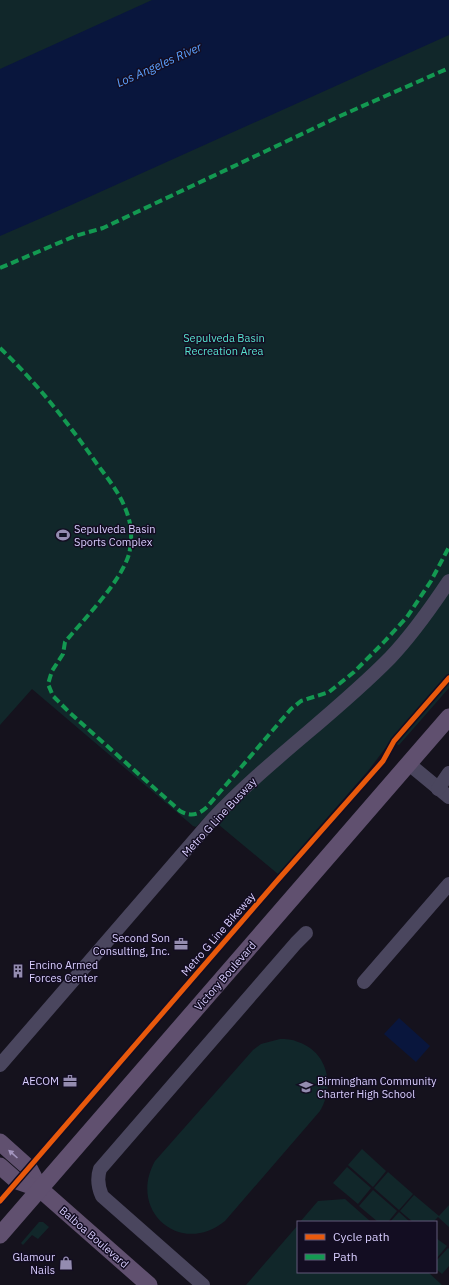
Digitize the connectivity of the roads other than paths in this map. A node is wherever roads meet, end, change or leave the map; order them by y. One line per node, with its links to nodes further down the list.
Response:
1 (449, 581): 10 (lane, Metro G Line Busway)
2 (449, 717): 3 (main road, Victory Boulevard)
3 (409, 764): 5 (lane); 13 (main road, Victory Boulevard)
4 (449, 773): 5 (lane)
5 (438, 789): 6 (lane)
6 (449, 797)
7 (449, 884): 9 (lane)
8 (306, 933): 16 (lane)
9 (364, 982)
10 (0, 1065)
11 (0, 1142): 13 (main road, Balboa Boulevard, one-way to 11)
12 (0, 1166): 13 (main road, Balboa Boulevard)
13 (40, 1189): 14 (main road, Victory Boulevard); 15 (main road, Balboa Boulevard)
14 (0, 1235)
15 (149, 1285)
16 (203, 1285)

